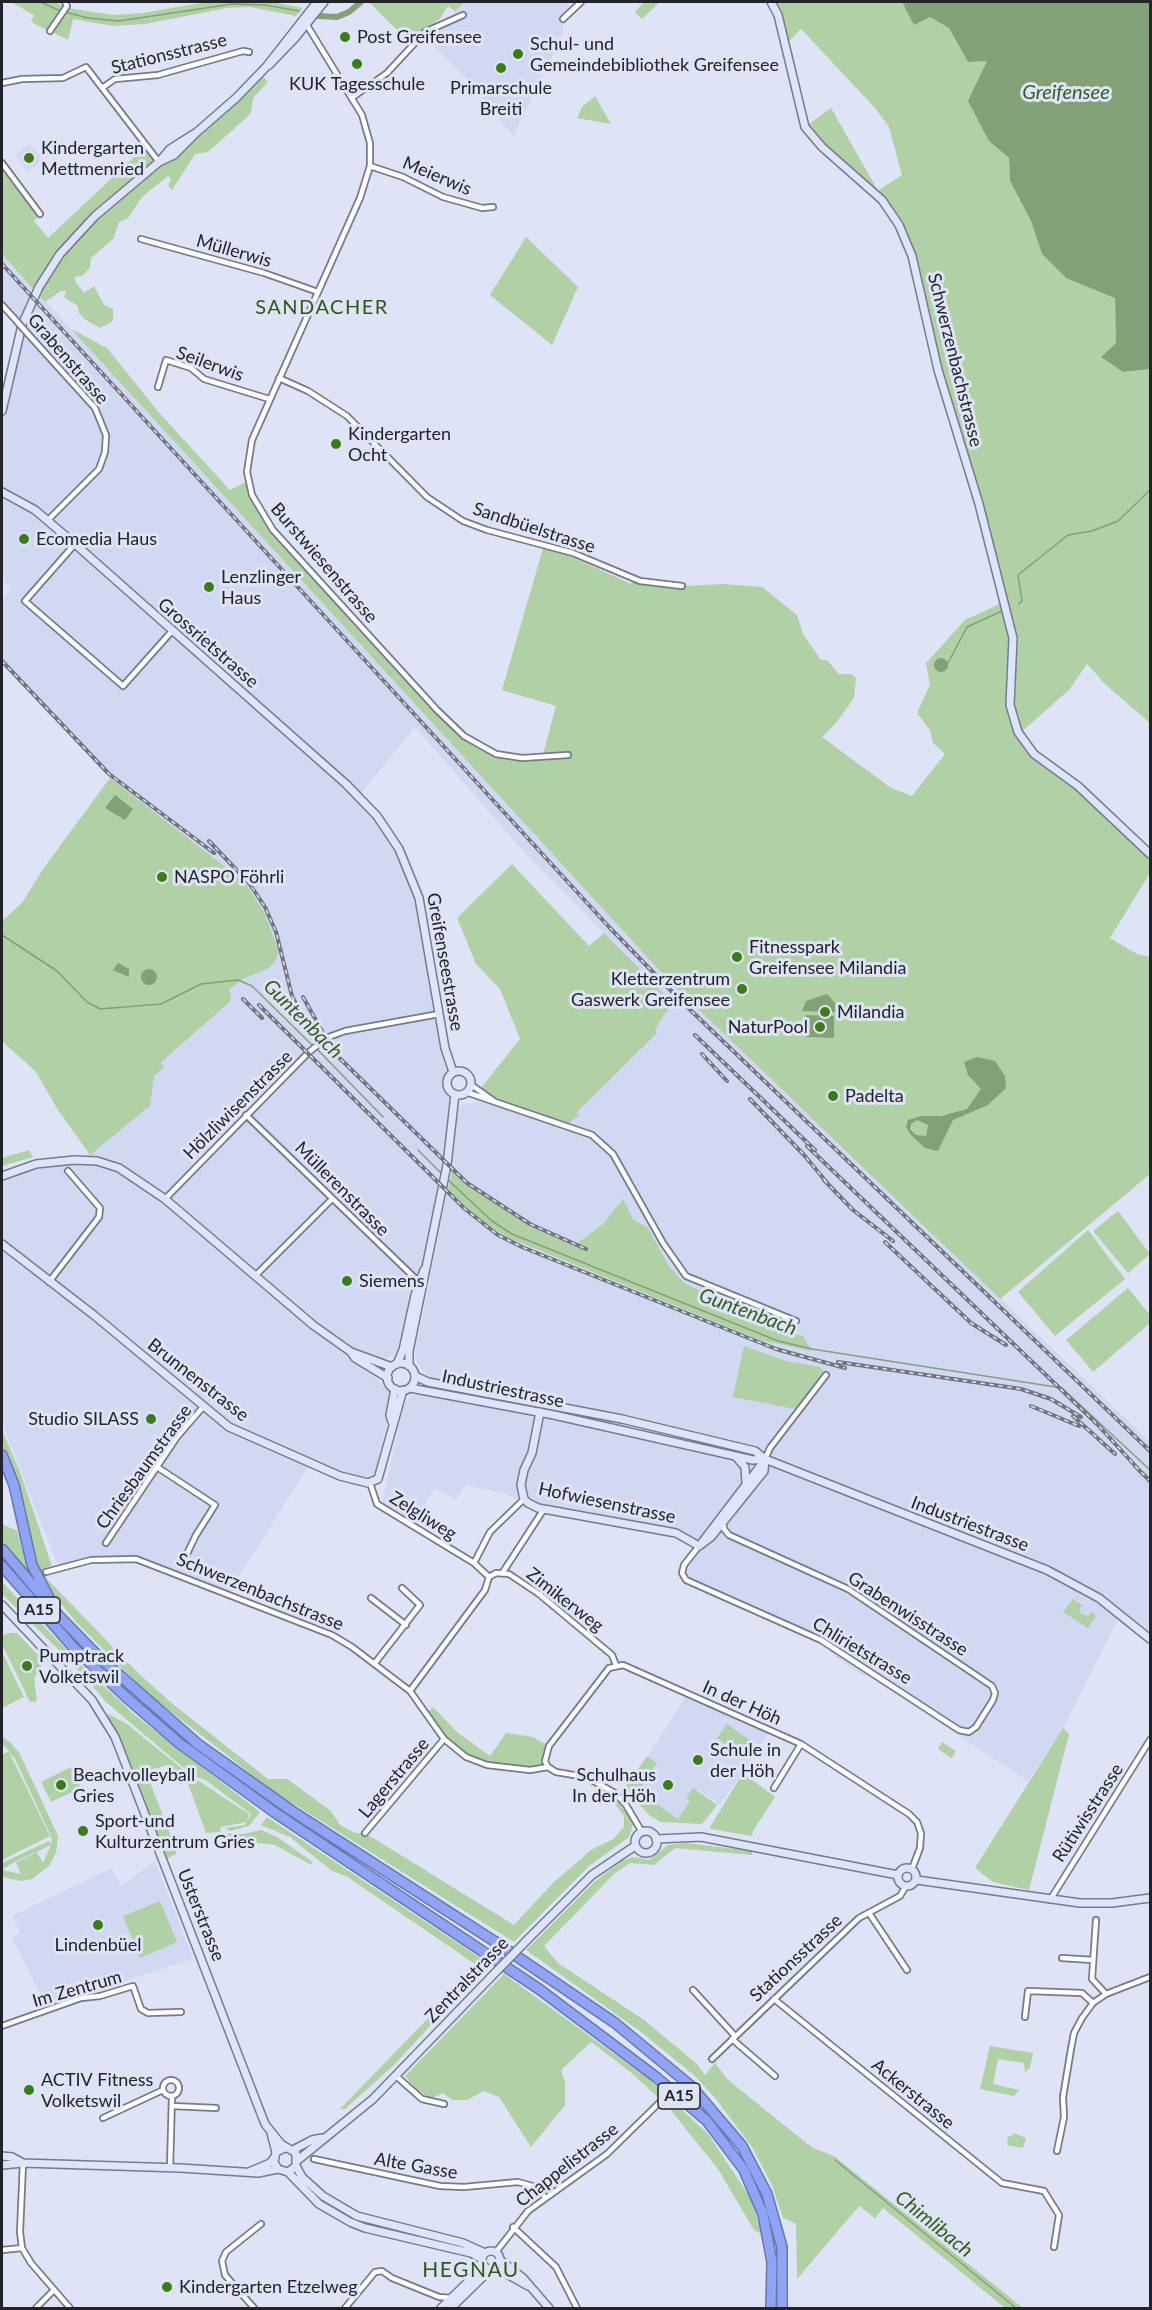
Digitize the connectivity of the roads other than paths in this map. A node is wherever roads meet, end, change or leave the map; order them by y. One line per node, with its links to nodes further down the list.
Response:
1 (65, 2): 9 (street)
2 (318, 2): 7 (main road)
3 (324, 2): 7 (main road)
4 (581, 2): 8 (street)
5 (771, 2): 33 (main road, Schwerzenbachstrasse)
6 (463, 15): 13 (street)
7 (308, 17): 13 (street, Burstwiesenstrasse); 14 (main road)
8 (563, 19)
9 (50, 31)
10 (249, 52): 12 (street, Stationsstrasse)
11 (2, 83): 12 (street, Stationsstrasse)
12 (102, 88): 14 (street)
13 (352, 97): 16 (street, Burstwiesenstrasse)
14 (159, 162): 25 (main road)
15 (2, 163): 18 (street)
16 (370, 166): 17 (street, Meierwis); 20 (street, Burstwiesenstrasse)
17 (493, 207)
18 (40, 214)
19 (141, 239): 20 (street, Müllerwis)
20 (318, 292): 22 (street, Burstwiesenstrasse)
21 (2, 305): 27 (street, Grabenstrasse, bridge)
22 (279, 378): 24 (street, Burstwiesenstrasse); 29 (street, Sandbüelstrasse)
23 (158, 387): 24 (street, Seilerwis)
24 (269, 399): 31 (street, Burstwiesenstrasse)
25 (2, 411)
26 (2, 492): 27 (main road, Grossrietstrasse)
27 (48, 520): 28 (main road, Grossrietstrasse)
28 (75, 544): 30 (main road, Grossrietstrasse); 30 (street)
29 (682, 586)
30 (172, 631): 32 (main road, Grossrietstrasse)
31 (568, 755)
32 (386, 828): 34 (main road, Greifenseestrasse)
33 (1150, 854)
34 (439, 1014): 35 (main road, Greifenseestrasse); 38 (street, Hölzliwisenstrasse)
35 (453, 1072): 36 (main road); 37 (main road)
36 (468, 1088): 37 (main road); 49 (street)
37 (455, 1094): 44 (main road)
38 (246, 1115): 41 (street, Hölzliwisenstrasse); 42 (street, Müllerenstrasse)
39 (68, 1171): 46 (street)
40 (2, 1176): 41 (main road)
41 (165, 1199): 45 (main road)
42 (332, 1199): 45 (street); 47 (street, Müllerenstrasse)
43 (2, 1244): 46 (main road, Brunnenstrasse)
44 (428, 1259): 47 (main road); 48 (main road)
45 (255, 1276): 50 (main road)
46 (49, 1282): 57 (main road, Brunnenstrasse)
47 (419, 1282): 48 (main road); 51 (main road)
48 (422, 1294): 52 (main road)
49 (796, 1321)
50 (351, 1352): 51 (main road); 55 (main road)
51 (394, 1366): 52 (main road); 55 (main road)
52 (409, 1366): 54 (main road, Industriestrasse)
53 (826, 1375): 61 (street)
54 (415, 1376): 56 (main road, Industriestrasse); 61 (main road, Industriestrasse)
55 (387, 1378): 56 (main road)
56 (402, 1389): 58 (main road, Industriestrasse); 63 (main road)
57 (203, 1407): 62 (street, Chriesbaumstrasse); 63 (main road, Brunnenstrasse)
58 (540, 1412): 60 (main road, Industriestrasse); 65 (main road, Hofwiesenstrasse)
59 (2, 1455): 80 (highway)
60 (734, 1455): 61 (main road, Industriestrasse); 64 (main road)
61 (765, 1459): 64 (main road, Chlirietstrasse); 67 (main road, Chlirietstrasse); 82 (main road, Industriestrasse)
62 (157, 1467): 68 (street, Chriesbaumstrasse); 71 (street)
63 (370, 1483): 72 (street, Zelgliweg)
64 (746, 1483): 69 (main road, Chlirietstrasse)
65 (524, 1499): 66 (main road, Hofwiesenstrasse); 72 (street)
66 (544, 1509): 69 (main road, Hofwiesenstrasse); 75 (street)
67 (724, 1518): 69 (main road, Chlirietstrasse); 85 (street, Grabenwisstrasse)
68 (106, 1543)
69 (699, 1546): 85 (street, Chlirietstrasse)
70 (2, 1549): 80 (highway, A15)
71 (183, 1562)
72 (474, 1563): 76 (street, Zelgliweg)
73 (2, 1566): 164 (highway, A15)
74 (46, 1572): 83 (street, Schwerzenbachstrasse)
75 (503, 1572): 76 (street, Zimikerweg); 84 (street, Zimikerweg)
76 (489, 1577): 86 (street)
77 (402, 1588): 81 (street)
78 (371, 1598): 81 (street)
79 (2, 1605): 126 (main road, Usterstrasse)
80 (58, 1616): 165 (highway, A15)
81 (406, 1625): 83 (street)
82 (1150, 1639)
83 (375, 1663): 86 (street, Schwerzenbachstrasse)
84 (616, 1665): 89 (street, In der Höh); 90 (street)
85 (989, 1684)
86 (410, 1691): 87 (street, Schwerzenbachstrasse)
87 (444, 1739): 90 (street, Schwerzenbachstrasse); 93 (street, Lagerstrasse)
88 (1150, 1740): 101 (street, Rütiwisstrasse)
89 (801, 1744): 91 (street); 96 (street, In der Höh)
90 (548, 1767): 92 (street, Schwerzenbachstrasse)
91 (774, 1788)
92 (642, 1832): 94 (main road); 95 (main road)
93 (365, 1833)
94 (656, 1839): 95 (main road); 97 (main road)
95 (635, 1846): 117 (main road, Zentralstrasse, bridge)
96 (912, 1869): 97 (main road); 98 (main road)
97 (898, 1875): 99 (main road)
98 (917, 1880): 99 (main road); 101 (main road)
99 (906, 1887): 102 (street, Stationsstrasse)
100 (1150, 1898): 101 (main road)
101 (1050, 1900)
102 (869, 1913): 106 (street); 110 (street, Stationsstrasse)
103 (1096, 1920): 105 (street)
104 (1062, 1958): 105 (street)
105 (1093, 1960): 109 (street)
106 (907, 1970)
107 (1150, 1977): 109 (street)
108 (693, 1990): 115 (street)
109 (1106, 1994): 111 (street)
110 (774, 1999): 115 (street, Stationsstrasse); 141 (street, Ackerstrasse)
111 (1093, 2003): 113 (street); 129 (street)
112 (181, 2012): 114 (street, Im Zentrum)
113 (1025, 2017)
114 (2, 2026)
115 (734, 2038): 116 (street, Stationsstrasse); 118 (street)
116 (712, 2059)
117 (396, 2076): 122 (street); 127 (main road, Zentralstrasse)
118 (774, 2076)
119 (164, 2090): 120 (street); 120 (street); 125 (street)
120 (172, 2096): 123 (street)
121 (660, 2103): 142 (street, Chappelistrasse)
122 (444, 2104)
123 (172, 2106): 124 (street); 136 (street)
124 (216, 2108)
125 (103, 2118)
126 (271, 2133): 128 (main road, Usterstrasse); 130 (main road, Usterstrasse)
127 (322, 2138): 128 (main road, Zentralstrasse); 134 (main road, Zentralstrasse)
128 (289, 2149): 130 (main road); 134 (main road, Usterstrasse)
129 (1057, 2151)
130 (275, 2155): 137 (main road, Usterstrasse); 138 (main road)
131 (2, 2156): 133 (main road)
132 (314, 2158): 142 (street, Alte Gasse)
133 (23, 2163): 135 (main road); 136 (main road); 146 (street)
134 (297, 2163): 139 (main road); 149 (main road, Usterstrasse)
135 (2, 2165)
136 (170, 2168): 138 (main road)
137 (278, 2169): 138 (main road); 139 (main road)
138 (251, 2171)
139 (288, 2172): 149 (main road)
140 (1048, 2186): 141 (street)
141 (1044, 2191): 145 (street)
142 (545, 2197): 144 (street, Chappelistrasse)
143 (261, 2224): 158 (street)
144 (513, 2227): 148 (street, Chappelistrasse); 163 (street)
145 (1054, 2247)
146 (22, 2248): 147 (street); 153 (street)
147 (2, 2250)
148 (496, 2252): 149 (main road); 150 (main road)
149 (483, 2258): 151 (main road); 155 (main road)
150 (500, 2260): 151 (main road); 152 (main road)
151 (494, 2269): 152 (main road); 161 (main road)
152 (528, 2286): 162 (main road)
153 (54, 2290): 156 (street); 157 (street)
154 (439, 2297): 155 (street); 159 (street); 160 (street)
155 (452, 2298): 160 (main road)
156 (36, 2308)
157 (70, 2308)
158 (254, 2308)
159 (345, 2308)
160 (440, 2308)
161 (451, 2308)
162 (549, 2308)
163 (577, 2308)
164 (771, 2308)
165 (782, 2308)

